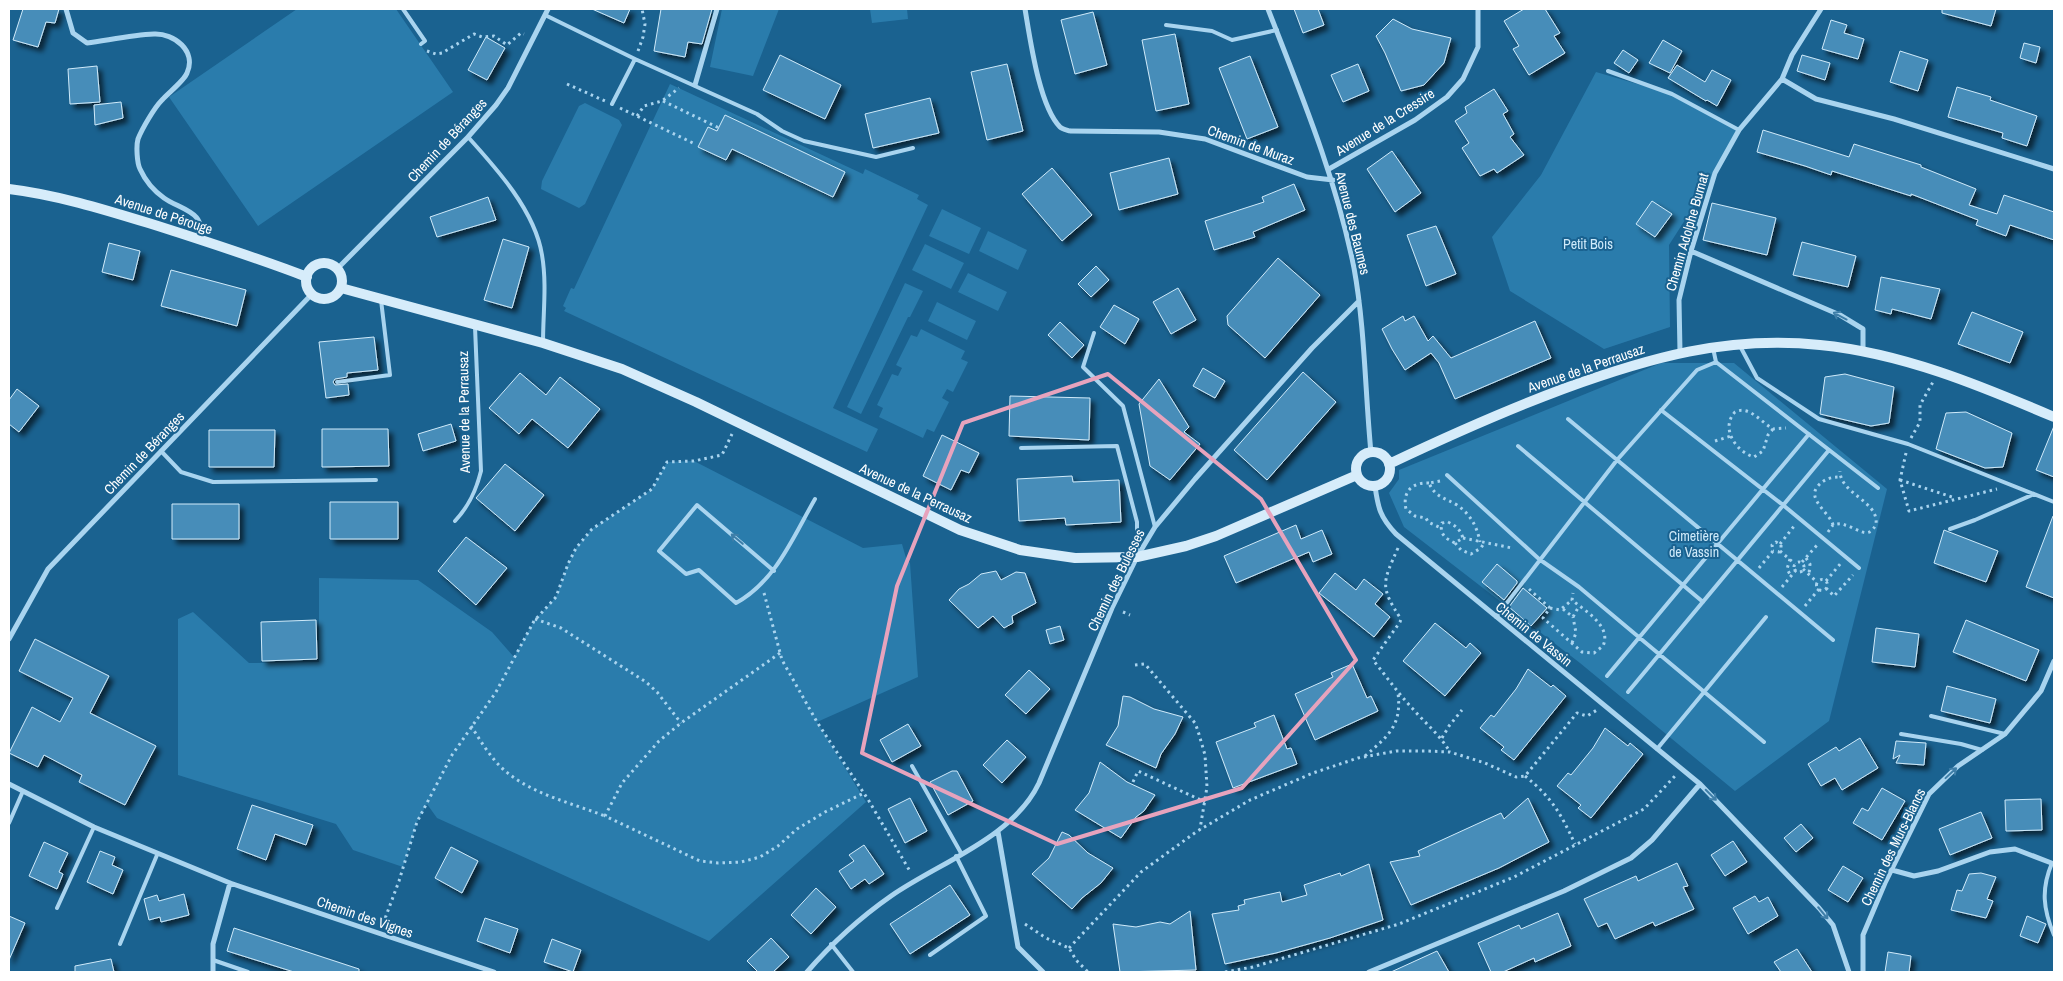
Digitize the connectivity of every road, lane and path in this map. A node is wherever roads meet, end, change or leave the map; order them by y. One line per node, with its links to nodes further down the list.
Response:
1 (66, 9): 33 (street)
2 (403, 9): 14 (lane)
3 (548, 9): 10 (street, Chemin de Béranges)
4 (642, 9): 16 (path)
5 (717, 9): 20 (street)
6 (1024, 9): 31 (street, Chemin de Muraz)
7 (1268, 9): 12 (street, Avenue des Baumes)
8 (1478, 9): 30 (street, Avenue de la Cressire)
9 (1821, 9): 18 (street, Chemin Adolphe Burnat)
10 (545, 15): 16 (lane); 26 (street, Chemin de Béranges)
11 (1166, 25): 12 (lane)
12 (1277, 30): 30 (street, Avenue des Baumes)
13 (525, 34): 15 (path)
14 (421, 44)
15 (424, 49)
16 (635, 59): 20 (lane); 22 (lane)
17 (1608, 71): 25 (lane)
18 (1782, 79): 25 (street, Chemin Adolphe Burnat); 29 (street)
19 (567, 84): 22 (path)
20 (695, 86): 21 (path); 28 (lane)
21 (662, 100): 23 (path); 24 (path)
22 (612, 104): 23 (path)
23 (637, 116): 27 (path)
24 (719, 128)
25 (1739, 130): 34 (street, Chemin Adolphe Burnat)
26 (468, 137): 35 (street, Chemin de Béranges); 43 (lane)
27 (695, 144)
28 (913, 148)
29 (2054, 169)
30 (1329, 170): 31 (street, Avenue des Baumes)
31 (1332, 180): 40 (street, Avenue des Baumes)
32 (9, 190): 33 (street, Avenue de Pérouge)
33 (197, 238): 36 (street, Avenue de Pérouge)
34 (1691, 251): 46 (street, Chemin Adolphe Burnat); 47 (street, one-way to 34)
35 (337, 269): 36 (street); 37 (street)
36 (307, 277): 38 (street)
37 (341, 288): 38 (street); 39 (street, Avenue de la Perrausaz)
38 (312, 294): 63 (street, Chemin de Béranges)
39 (381, 300): 41 (street, Avenue de la Perrausaz); 49 (lane)
40 (1359, 300): 65 (street, Avenue des Baumes); 88 (street, Chemin des Bulesses)
41 (475, 324): 43 (street, Avenue de la Perrausaz); 86 (lane, Avenue de la Perrausaz)
42 (1094, 333): 88 (lane)
43 (544, 343): 101 (street, Avenue de la Perrausaz)
44 (1739, 344): 45 (street, Avenue de la Perrausaz); 47 (street, Avenue de la Perrausaz); 59 (lane)
45 (1713, 346): 46 (street, Avenue de la Perrausaz); 48 (lane)
46 (1680, 352): 68 (street, Avenue de la Perrausaz)
47 (1863, 352): 52 (street, Avenue de la Perrausaz)
48 (1716, 362): 51 (lane); 54 (lane)
49 (336, 382)
50 (1933, 382): 59 (path)
51 (1661, 410): 61 (lane); 66 (lane)
52 (2054, 416)
53 (1568, 419): 66 (lane)
54 (1795, 422): 55 (path); 57 (lane)
55 (1773, 429): 58 (path); 58 (path)
56 (732, 434): 135 (path)
57 (1809, 434): 64 (lane); 78 (lane)
58 (1731, 436): 61 (path)
59 (1908, 444): 73 (path); 76 (lane)
60 (1518, 446): 82 (lane)
61 (1709, 446): 78 (lane)
62 (1021, 448): 101 (lane)
63 (161, 450): 72 (lane); 137 (street, Chemin de Béranges)
64 (1829, 450): 67 (lane); 84 (lane)
65 (1371, 452): 68 (street); 69 (street)
66 (1617, 460): 82 (lane); 95 (lane)
67 (1842, 460): 71 (path); 77 (lane)
68 (1389, 464): 75 (street)
69 (1358, 474): 75 (street); 101 (street, Avenue de la Perrausaz)
70 (1447, 475): 74 (path); 98 (lane)
71 (1840, 476): 87 (path); 87 (path)
72 (376, 480)
73 (1900, 480): 80 (path); 80 (path)
74 (1429, 483): 89 (path); 93 (path)
75 (1375, 486): 132 (street, Chemin de Vassin)
76 (2014, 486): 79 (lane); 80 (path)
77 (1878, 488)
78 (1763, 489): 84 (lane); 95 (lane)
79 (2034, 494): 83 (lane); 90 (lane)
80 (1956, 498)
81 (815, 499): 112 (lane)
82 (1583, 502): 104 (lane); 119 (lane)
83 (2054, 502)
84 (1783, 505): 85 (lane); 106 (lane)
85 (1800, 519): 92 (lane); 96 (path)
86 (455, 521)
87 (1833, 525): 92 (path)
88 (1155, 527): 101 (street, Chemin des Bulesses)
89 (1441, 528): 91 (path); 94 (path)
90 (1950, 528)
91 (1463, 538): 93 (path); 94 (path)
92 (1823, 538): 102 (lane); 103 (path)
93 (1482, 542): 94 (path); 98 (path)
94 (1455, 543)
95 (1717, 544): 106 (lane); 119 (lane)
96 (1780, 544): 99 (path); 100 (path)
97 (1398, 548): 147 (path)
98 (1528, 548): 104 (lane)
99 (1780, 551): 100 (path); 105 (path)
100 (1773, 552): 114 (path)
101 (1137, 557): 174 (street, Chemin des Bulesses)
102 (1846, 557): 109 (lane); 116 (path)
103 (1806, 558): 107 (path); 113 (path)
104 (1539, 559): 117 (lane); 120 (lane)
105 (1790, 559): 108 (path); 115 (path)
106 (1737, 561): 114 (lane); 125 (lane)
107 (1802, 562): 108 (path); 111 (path)
108 (1795, 564): 110 (path)
109 (1859, 568): 121 (path)
110 (1796, 570): 111 (path); 115 (path)
111 (1803, 570): 113 (path)
112 (774, 571): 112 (lane, one-way to 112); 140 (path)
113 (1809, 574): 118 (path)
114 (1754, 575): 123 (lane)
115 (1792, 576): 123 (path)
116 (1826, 581): 118 (path); 121 (path)
117 (1521, 582): 127 (path); 132 (lane)
118 (1818, 582): 122 (path)
119 (1683, 585): 125 (lane); 136 (lane)
120 (1578, 587): 124 (path); 136 (lane)
121 (1826, 588): 122 (path)
122 (1819, 589): 130 (path)
123 (1776, 594): 130 (lane)
124 (1572, 600): 126 (path); 128 (path)
125 (1703, 602): 141 (lane)
126 (1579, 606): 133 (path); 139 (path)
127 (1550, 608): 128 (path); 139 (path)
128 (1563, 609): 133 (path)
129 (1122, 612): 131 (path)
130 (1799, 612): 138 (lane)
131 (1130, 615)
132 (1496, 617): 148 (street, Chemin de Vassin)
133 (1573, 617): 139 (path)
134 (1766, 618): 146 (lane)
135 (535, 619): 151 (path); 152 (path)
136 (1639, 637): 141 (lane); 144 (lane)
137 (9, 639)
138 (1833, 640)
139 (1572, 643)
140 (780, 653): 151 (path); 168 (path)
141 (1659, 654): 145 (lane); 146 (lane)
142 (1135, 665): 169 (path)
143 (2053, 665): 154 (street, Chemin des Murs-Blancs)
144 (1607, 676)
145 (1628, 692)
146 (1705, 692): 156 (lane); 157 (lane)
147 (1398, 693): 155 (path); 160 (path)
148 (1603, 705): 157 (street, Chemin de Vassin); 163 (path)
149 (1462, 710): 155 (path)
150 (1931, 716): 154 (lane)
151 (681, 723): 170 (path)
152 (471, 726): 170 (path); 184 (path)
153 (1901, 734): 158 (lane)
154 (2005, 734): 158 (street, Chemin des Murs-Blancs)
155 (1442, 738): 159 (path)
156 (1764, 742)
157 (1657, 749): 162 (street, Chemin de Vassin)
158 (1982, 750): 179 (street, Chemin des Murs-Blancs, one-way to 158)
159 (1450, 752): 160 (path); 163 (path)
160 (1364, 757): 173 (path)
161 (912, 766): 177 (lane)
162 (1682, 769): 166 (street, Chemin de Vassin); 198 (path)
163 (1525, 776): 175 (path)
164 (1133, 782): 169 (path)
165 (9, 784): 167 (street, Chemin des Vignes)
166 (1700, 784): 199 (street); 200 (street, Chemin de Vassin, one-way to 200)
167 (23, 791): 171 (lane); 172 (street, Chemin des Vignes)
168 (864, 794): 170 (path); 180 (path)
169 (1205, 802): 173 (path)
170 (605, 816)
171 (9, 823)
172 (94, 827): 176 (street, Chemin des Vignes); 182 (lane)
173 (1200, 830): 188 (path)
174 (998, 832): 177 (street, Chemin des Bulesses); 183 (street)
175 (1575, 844)
176 (157, 855): 181 (street, Chemin des Vignes); 186 (lane)
177 (959, 855): 187 (street, Chemin des Bulesses); 189 (lane)
178 (2053, 864): 179 (street); 185 (lane)
179 (1892, 870): 201 (street, Chemin des Murs-Blancs)
180 (911, 874)
181 (230, 883): 190 (street); 193 (street, Chemin des Vignes)
182 (57, 908)
183 (1012, 914): 188 (path); 196 (street)
184 (382, 928)
185 (2054, 935)
186 (120, 944)
187 (831, 944): 194 (street, Chemin des Bulesses); 195 (lane)
188 (1069, 948): 197 (path)
189 (930, 955)
190 (213, 960): 191 (street); 192 (lane)
191 (213, 972)
192 (248, 972)
193 (494, 972)
194 (807, 972)
195 (853, 972)
196 (1044, 972)
197 (1088, 972)
198 (1225, 972)
199 (1369, 972)
200 (1849, 972)
201 (1863, 972)

